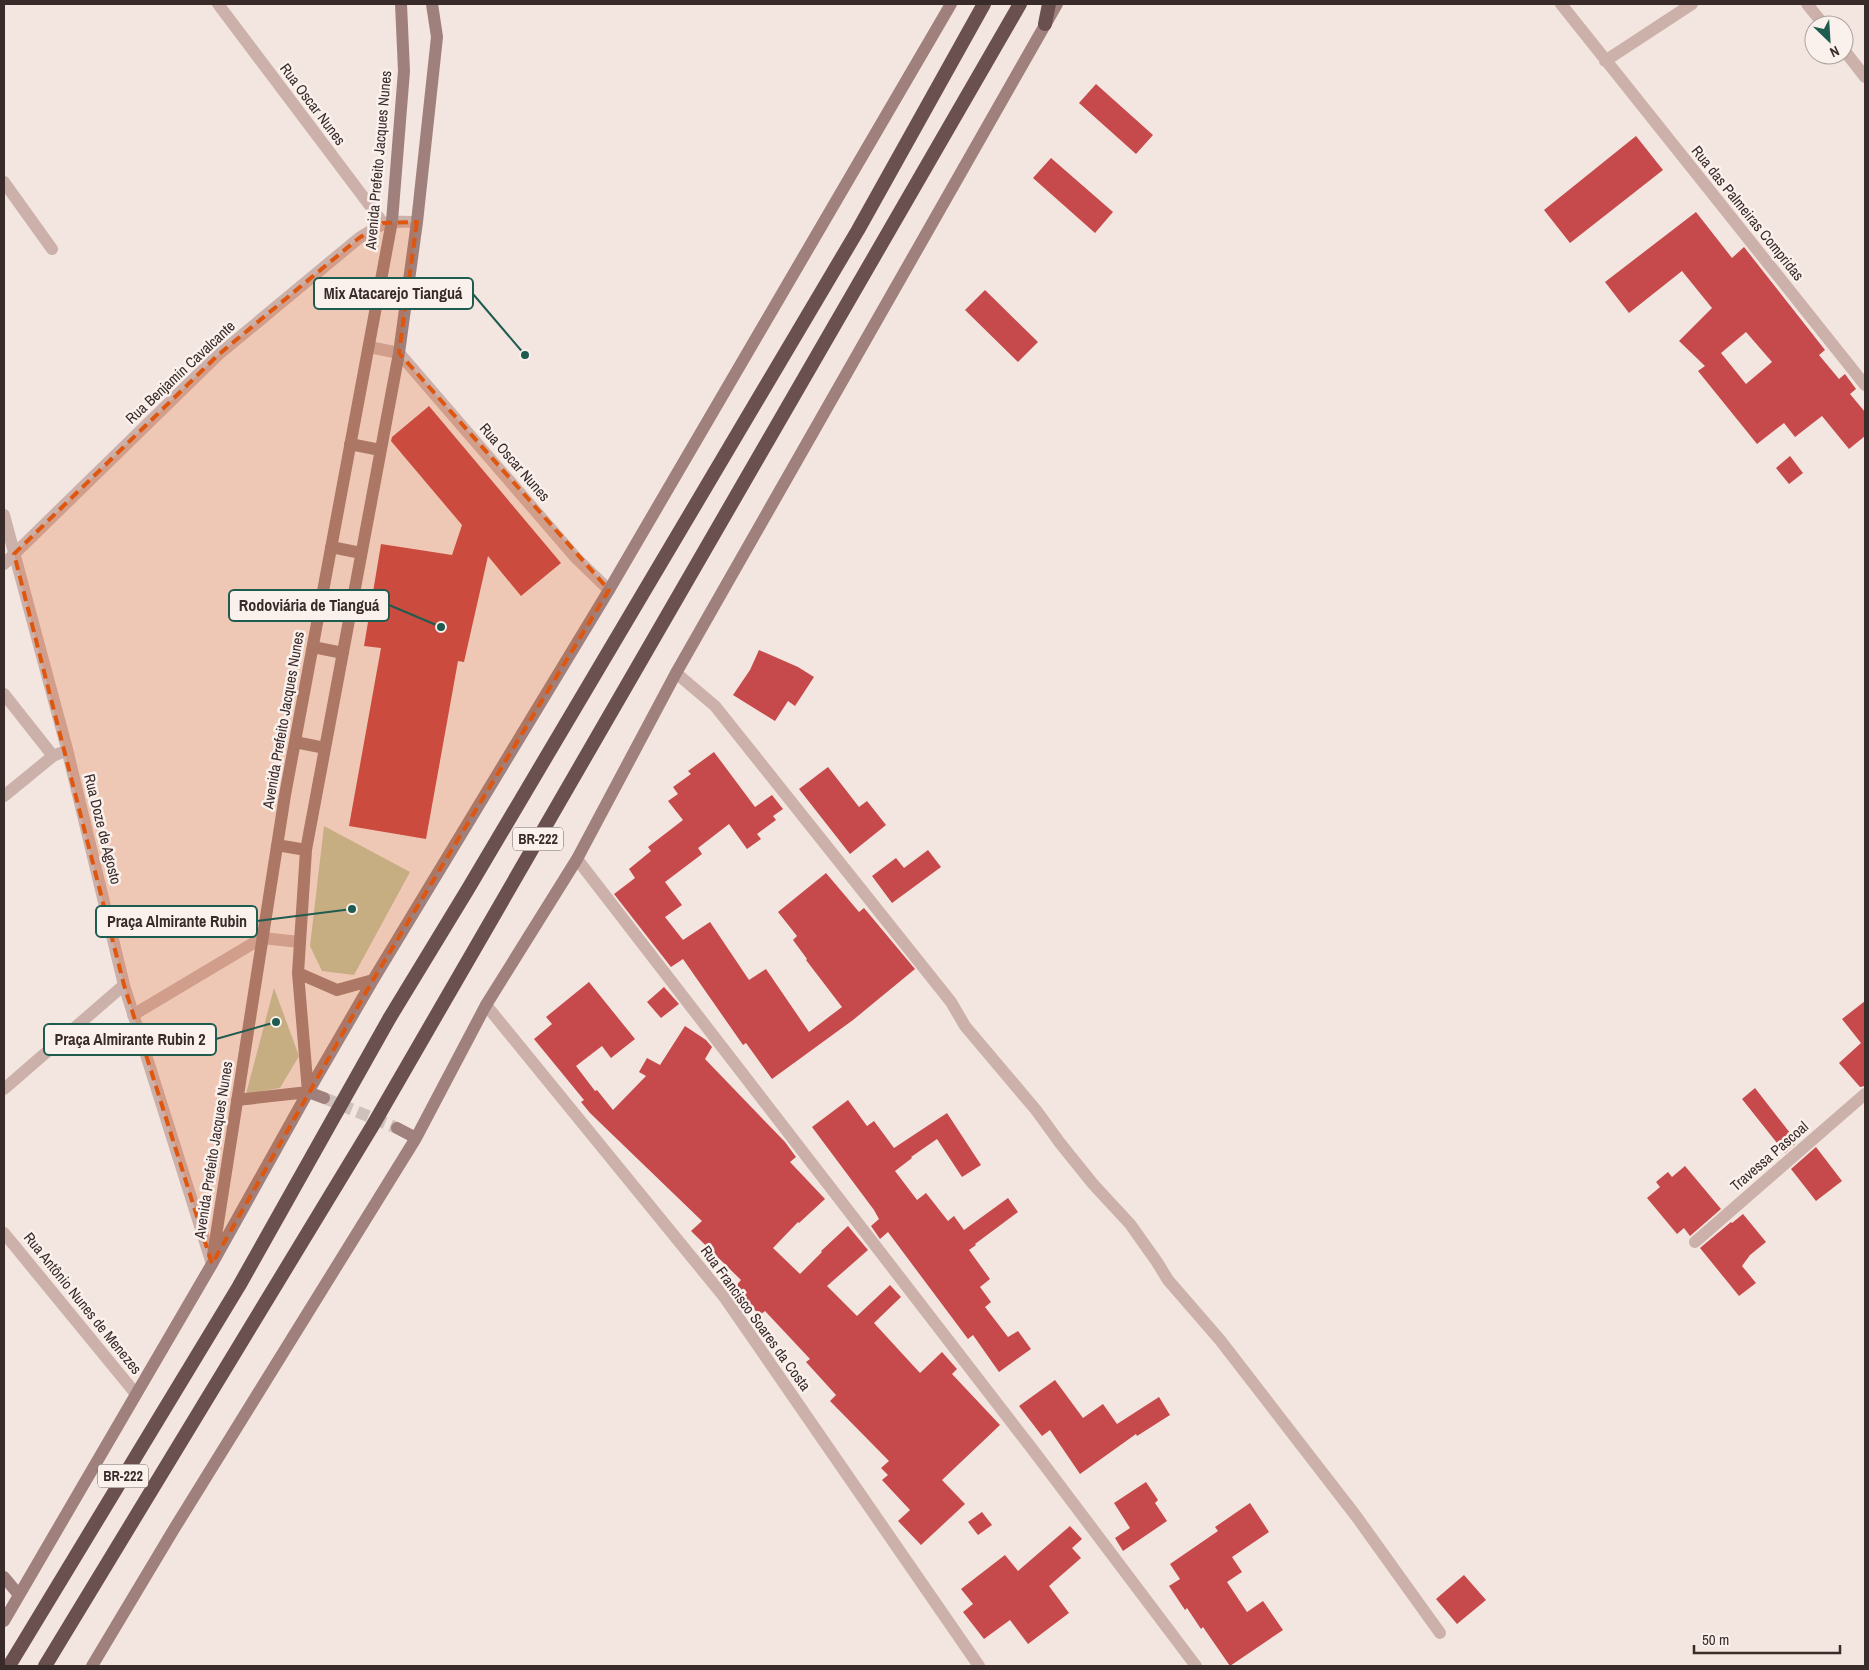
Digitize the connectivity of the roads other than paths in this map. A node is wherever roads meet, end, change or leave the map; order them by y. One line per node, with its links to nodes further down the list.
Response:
1 (218, 4): 18 (street, Rua Oscar Nunes)
2 (400, 4): 18 (main road, Avenida Prefeito Jacques Nunes)
3 (432, 4): 19 (main road)
4 (951, 4): 31 (main road, BR-222)
5 (984, 4): 66 (highway, BR-222)
6 (1020, 4): 67 (highway, BR-222)
7 (1049, 4): 13 (highway)
8 (1057, 4): 13 (main road)
9 (1561, 4): 14 (street, Rua das Palmeiras Compridas)
10 (1692, 4): 14 (street)
11 (1807, 4): 12 (street)
12 (1816, 15)
13 (1045, 24): 34 (main road)
14 (1605, 60): 23 (street, Rua das Palmeiras Compridas)
15 (1854, 63): 16 (street)
16 (1865, 77)
17 (4, 182): 20 (street)
18 (387, 222): 19 (street); 21 (main road, Avenida Prefeito Jacques Nunes); 29 (street, Rua Benjamin Cavalcante)
19 (417, 222): 22 (main road)
20 (52, 249)
21 (369, 347): 22 (street); 24 (main road, Avenida Prefeito Jacques Nunes)
22 (398, 353): 25 (main road); 31 (street, Rua Oscar Nunes)
23 (1865, 385)
24 (350, 444): 25 (main road); 27 (main road, Avenida Prefeito Jacques Nunes)
25 (380, 450): 28 (main road)
26 (4, 515): 29 (street, Rua Doze de Agosto)
27 (331, 547): 28 (main road); 32 (main road, Avenida Prefeito Jacques Nunes)
28 (361, 553): 33 (main road)
29 (14, 554): 30 (street, Rua Benjamin Cavalcante); 38 (street, Rua Doze de Agosto)
30 (4, 564)
31 (609, 590): 47 (main road, BR-222)
32 (313, 647): 33 (main road); 36 (main road, Avenida Prefeito Jacques Nunes)
33 (343, 652): 37 (main road)
34 (676, 672): 43 (main road); 65 (street)
35 (4, 694): 39 (street)
36 (295, 742): 37 (main road); 41 (main road, Avenida Prefeito Jacques Nunes)
37 (325, 748): 42 (main road)
38 (67, 750): 39 (street); 48 (street, Rua Doze de Agosto)
39 (53, 756): 40 (street)
40 (4, 796)
41 (277, 845): 42 (main road); 44 (main road, Avenida Prefeito Jacques Nunes)
42 (306, 850): 45 (main road)
43 (577, 859): 49 (main road); 70 (street)
44 (262, 938): 45 (street); 50 (street); 55 (main road, Avenida Prefeito Jacques Nunes)
45 (300, 942): 46 (main road)
46 (298, 973): 47 (main road); 52 (main road)
47 (372, 980): 52 (main road, BR-222)
48 (124, 985): 50 (street, Rua Doze de Agosto); 51 (street)
49 (486, 1005): 57 (main road); 69 (street, Rua Francisco Soares da Costa)
50 (133, 1015): 60 (street, Rua Doze de Agosto)
51 (4, 1089)
52 (308, 1092): 54 (main road); 55 (main road); 60 (main road, BR-222)
53 (1865, 1094): 59 (street, Travessa Pascoal)
54 (324, 1098)
55 (237, 1100): 60 (main road, Avenida Prefeito Jacques Nunes)
56 (397, 1128): 57 (main road)
57 (416, 1138): 68 (main road)
58 (4, 1233): 61 (street, Rua Antônio Nunes de Menezes)
59 (1695, 1242)
60 (212, 1264): 61 (main road, BR-222)
61 (136, 1394): 63 (main road, BR-222)
62 (4, 1577): 63 (main road)
63 (19, 1595): 64 (main road, BR-222)
64 (4, 1621)
65 (1440, 1633)
66 (9, 1666)
67 (45, 1666)
68 (92, 1666)
69 (980, 1666)
70 (1196, 1666)

